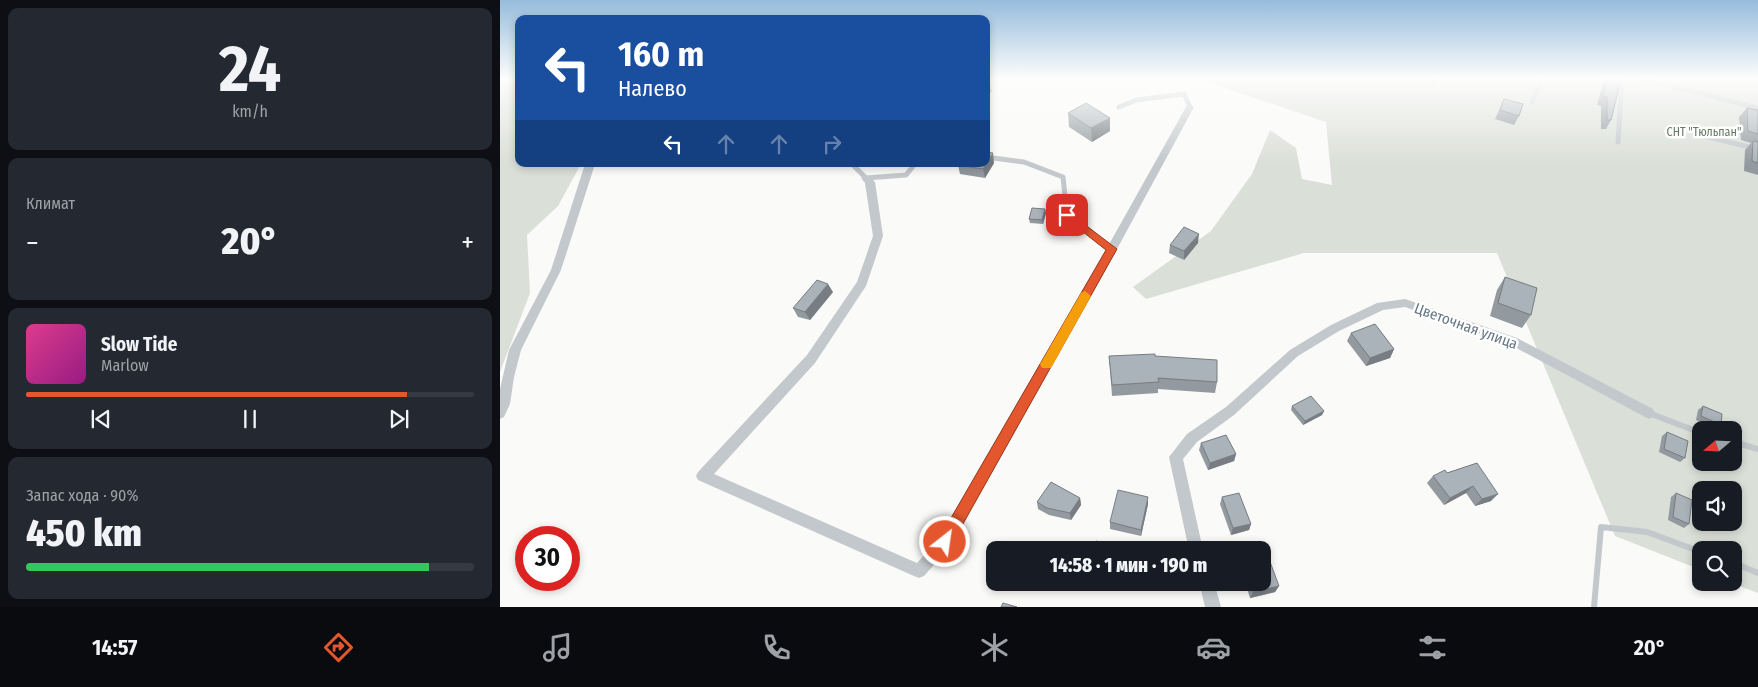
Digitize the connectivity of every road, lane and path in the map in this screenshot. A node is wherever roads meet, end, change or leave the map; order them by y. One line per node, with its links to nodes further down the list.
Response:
1 (1189, 107): 11 (street)
2 (1620, 107): 4 (lane)
3 (1695, 134): 5 (lane)
4 (1618, 142)
5 (1758, 149)
6 (990, 158): 11 (lane)
7 (589, 167): 12 (street)
8 (855, 167): 10 (lane)
9 (912, 167): 10 (lane)
10 (866, 178): 11 (street)
11 (1112, 249)
12 (500, 413)
13 (1649, 413): 14 (lane); 17 (street, Цветочная улица)
14 (1692, 430)
15 (1742, 444): 16 (lane)
16 (1758, 449)
17 (1194, 541)
18 (1692, 549): 23 (lane)
19 (1742, 567): 20 (lane)
20 (1758, 573)
21 (1209, 591): 22 (street)
22 (1213, 607)
23 (1594, 607)

